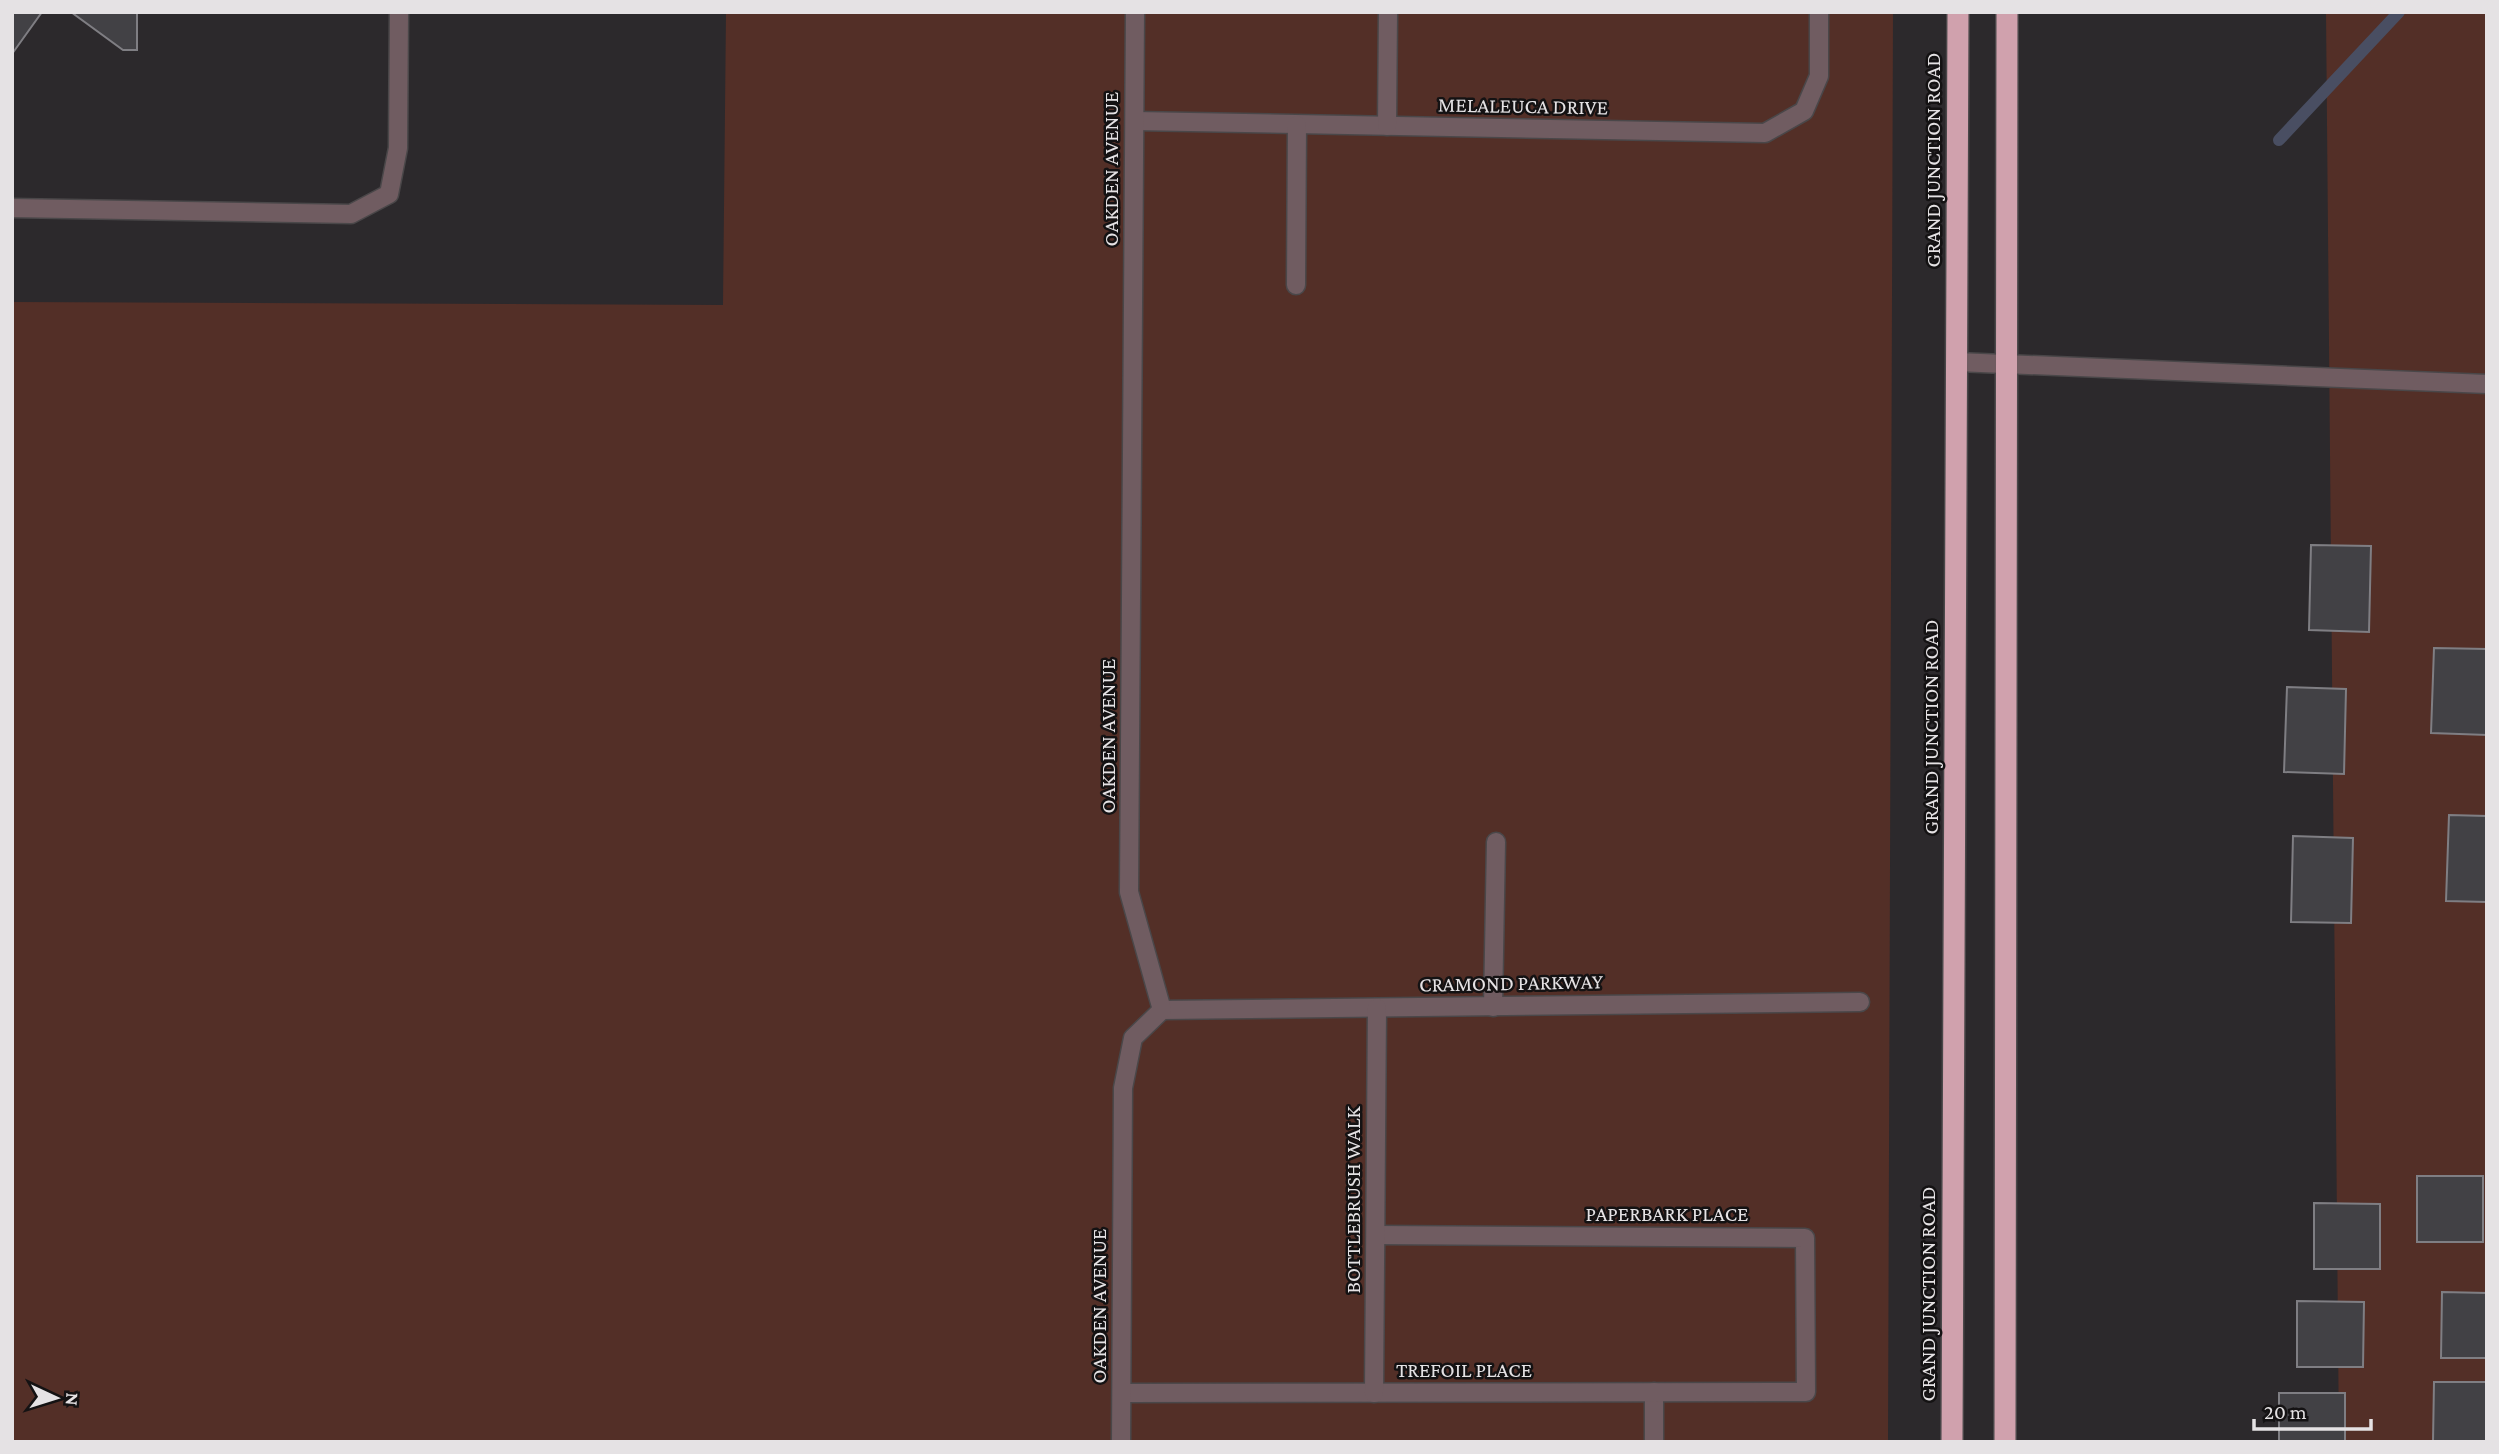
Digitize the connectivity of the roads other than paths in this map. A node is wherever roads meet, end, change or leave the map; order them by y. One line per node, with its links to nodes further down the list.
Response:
1 (399, 12): 10 (street)
2 (1135, 12): 7 (street, OAKDEN AVENUE)
3 (1388, 12): 9 (street)
4 (1819, 12): 9 (street, MELALEUCA DRIVE)
5 (1958, 12): 12 (highway, GRAND JUNCTION ROAD)
6 (2007, 12): 13 (highway)
7 (1135, 121): 8 (street, MELALEUCA DRIVE); 19 (street, OAKDEN AVENUE)
8 (1297, 125): 9 (street, MELALEUCA DRIVE); 11 (street)
9 (1387, 126)
10 (12, 208)
11 (1296, 285)
12 (1957, 362): 13 (street); 27 (highway, GRAND JUNCTION ROAD)
13 (2006, 364): 14 (street); 28 (highway)
14 (2487, 384)
15 (1496, 842): 17 (street)
16 (1860, 1002): 17 (street, CRAMOND PARKWAY)
17 (1493, 1007): 18 (street, CRAMOND PARKWAY)
18 (1377, 1008): 19 (street, CRAMOND PARKWAY); 20 (street, BOTTLEBRUSH WALK)
19 (1162, 1010): 24 (street, OAKDEN AVENUE)
20 (1376, 1235): 21 (street, BOTTLEBRUSH WALK); 23 (street, PAPERBARK PLACE)
21 (1374, 1392): 22 (street, TREFOIL PLACE); 24 (street, TREFOIL PLACE)
22 (1654, 1392): 23 (street, TREFOIL PLACE); 26 (street)
23 (1805, 1392)
24 (1122, 1393): 25 (street, OAKDEN AVENUE)
25 (1121, 1442)
26 (1654, 1442)
27 (1952, 1442)
28 (2005, 1442)

